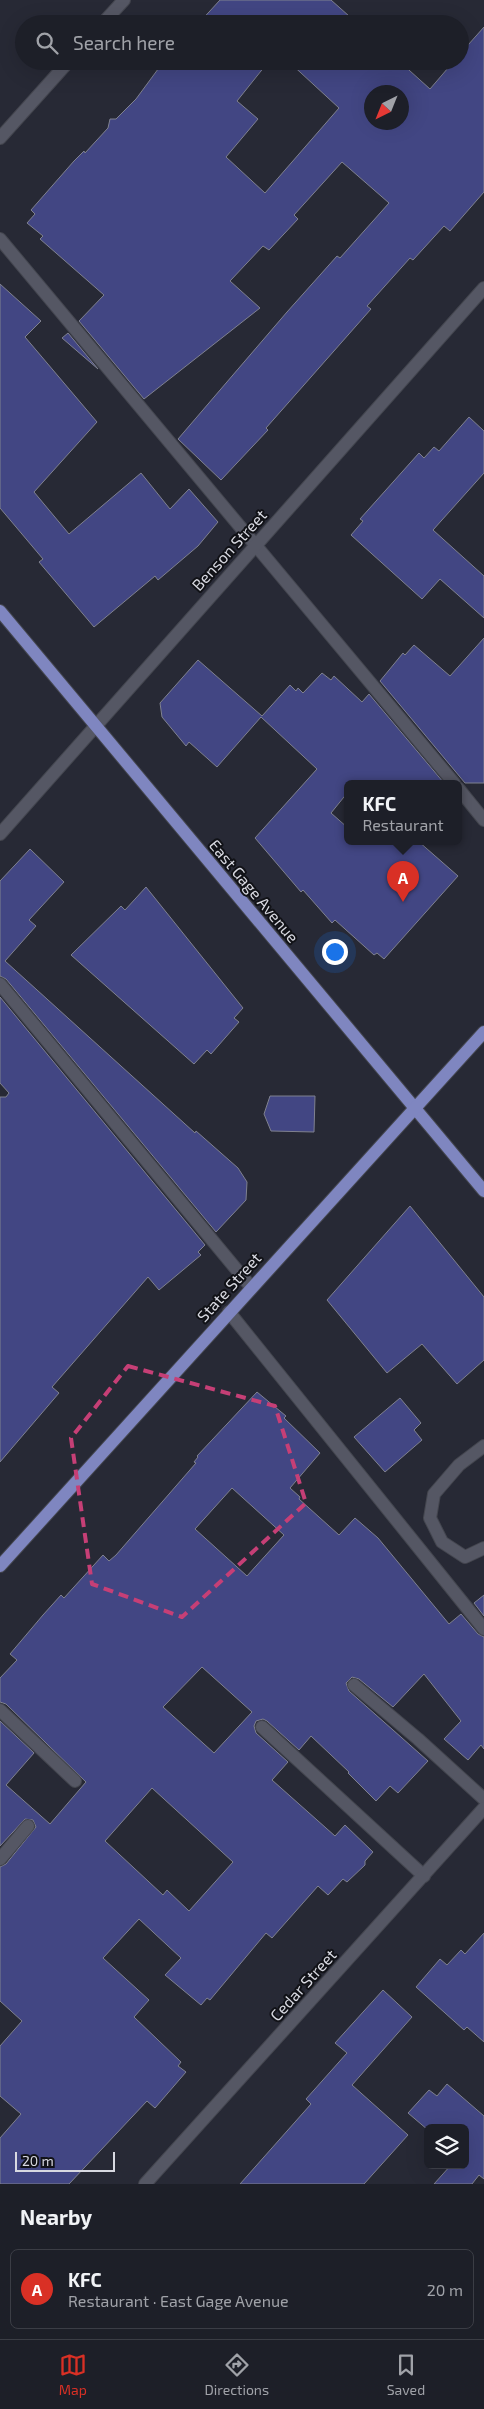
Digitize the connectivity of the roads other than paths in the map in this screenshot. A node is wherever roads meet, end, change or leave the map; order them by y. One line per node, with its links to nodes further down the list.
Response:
1 (124, 0): 2 (street)
2 (110, 15)
3 (61, 70): 4 (street)
4 (0, 138)
5 (0, 239): 7 (street)
6 (484, 288): 7 (street, Benson Street)
7 (254, 545): 9 (street, Benson Street); 10 (street)
8 (0, 611): 9 (main road, East Gage Avenue)
9 (95, 725): 13 (street, Benson Street); 16 (main road, East Gage Avenue)
10 (451, 780)
11 (462, 793): 12 (street)
12 (484, 820)
13 (0, 834)
14 (0, 984): 18 (street)
15 (482, 1037): 16 (main road, State Street)
16 (415, 1108): 17 (main road, East Gage Avenue); 18 (main road, State Street)
17 (484, 1192)
18 (251, 1287): 19 (main road, State Street)
19 (229, 1312): 22 (main road, State Street); 23 (street)
20 (484, 1446): 21 (street)
21 (484, 1548)
22 (0, 1566)
23 (484, 1629)
24 (354, 1685): 28 (street)
25 (0, 1710): 27 (street)
26 (262, 1727): 32 (street)
27 (75, 1780)
28 (484, 1799)
29 (484, 1808): 32 (street, Cedar Street)
30 (28, 1826): 31 (street)
31 (0, 1858)
32 (424, 1876): 33 (street, Cedar Street)
33 (145, 2184)

